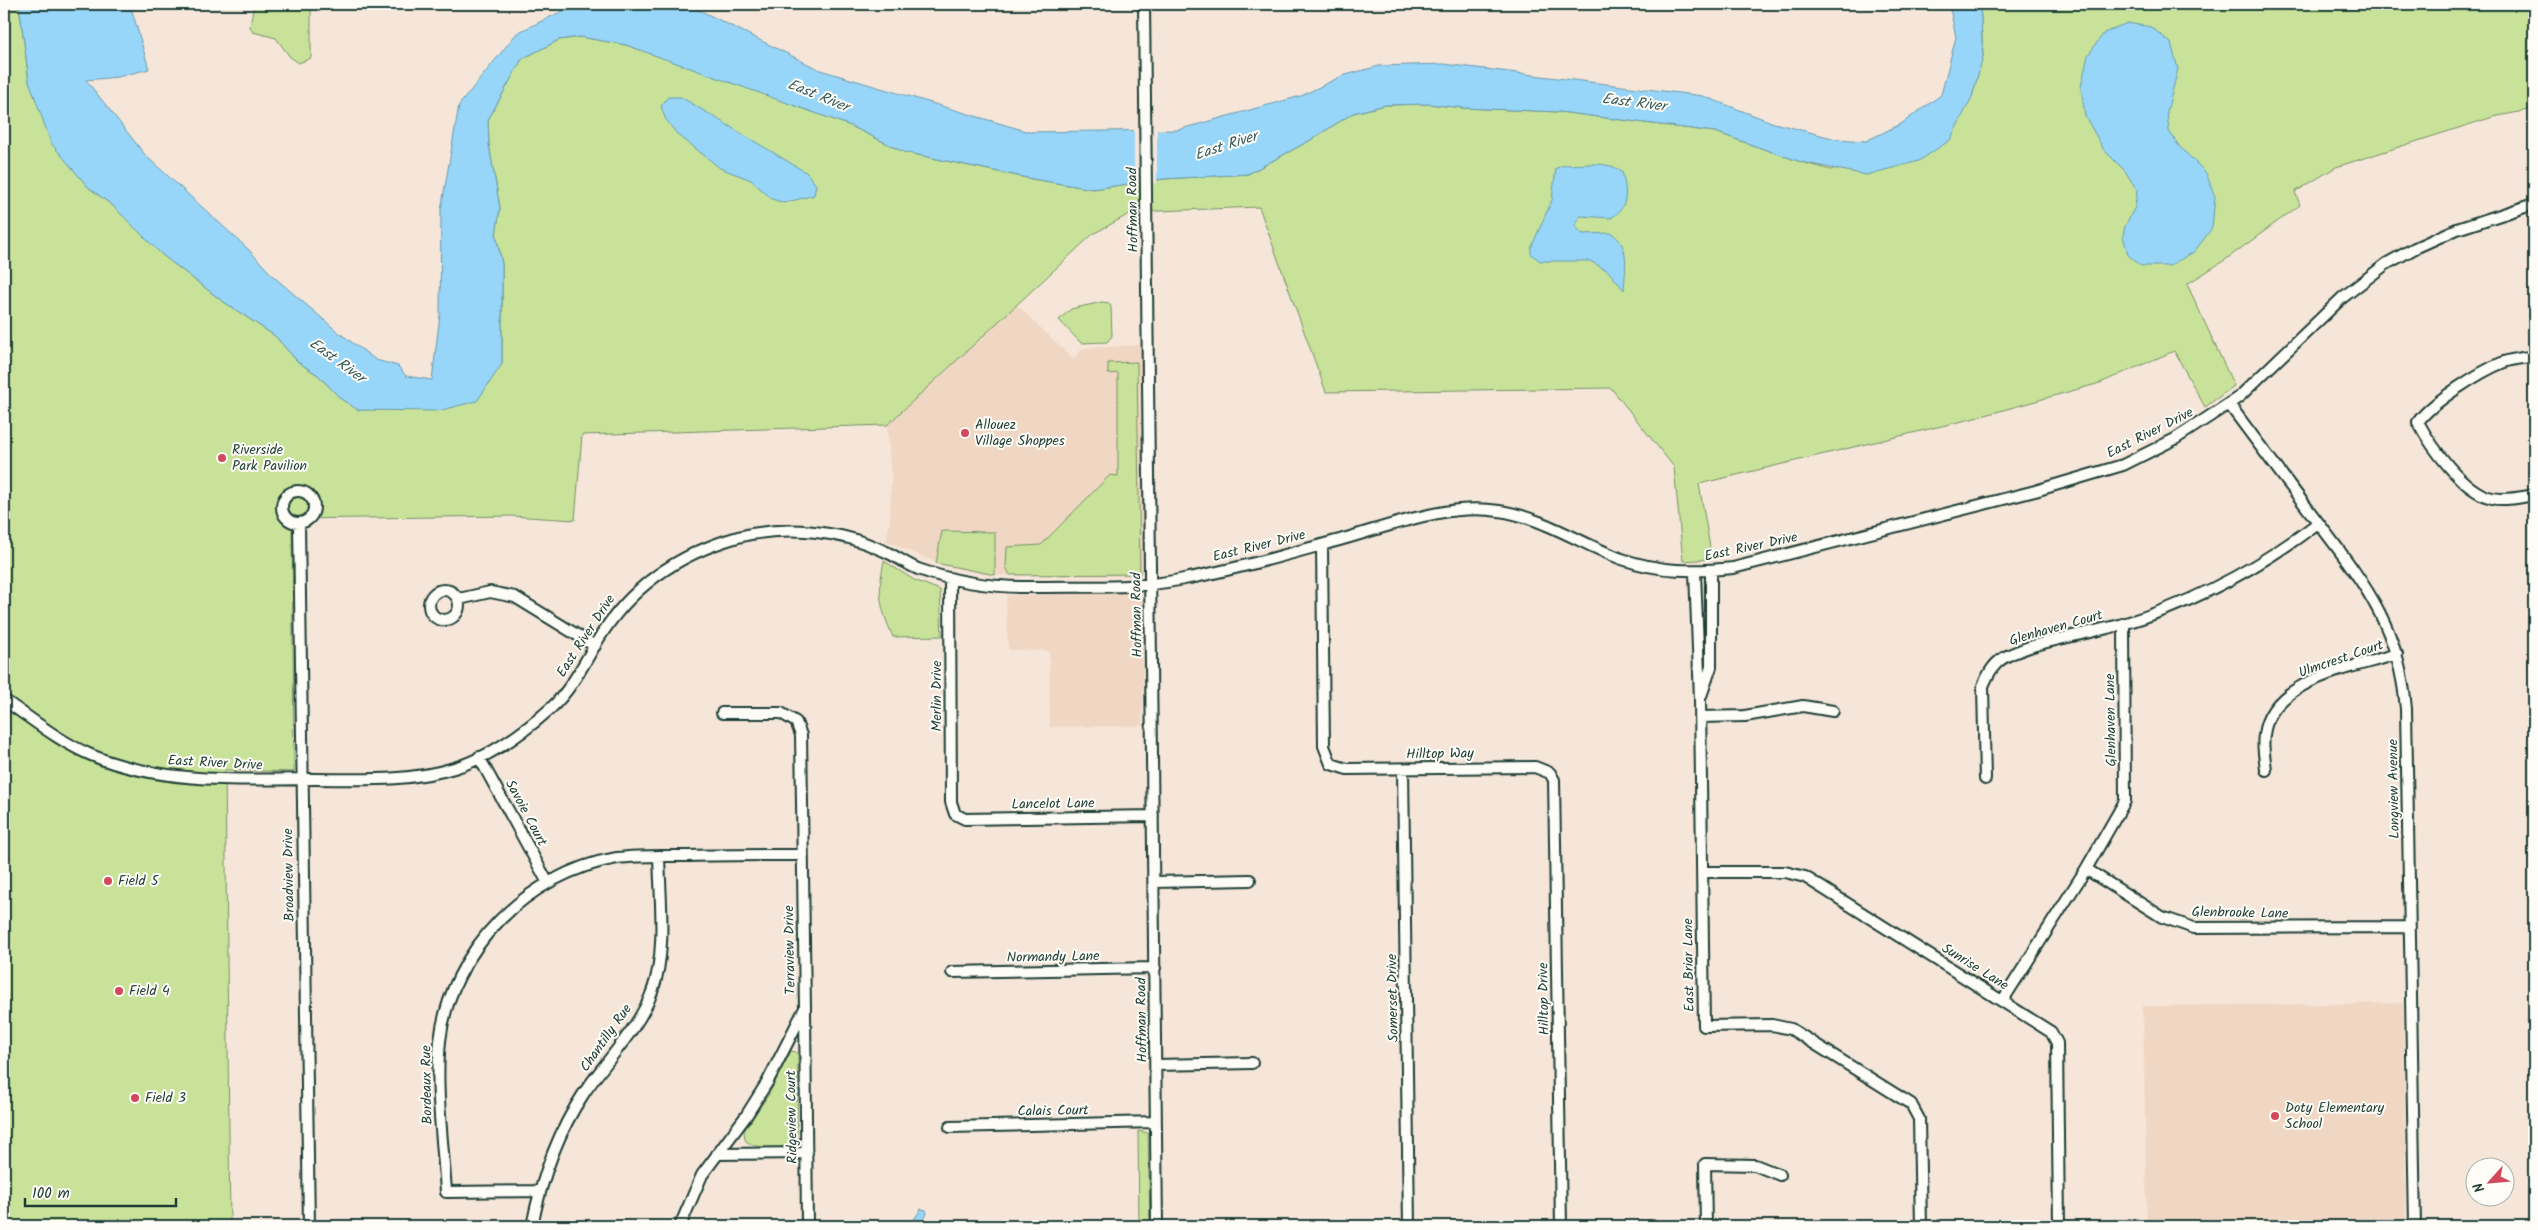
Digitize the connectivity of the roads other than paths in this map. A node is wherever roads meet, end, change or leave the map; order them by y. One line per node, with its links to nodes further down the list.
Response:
1 (1144, 4): 12 (street, Hoffman Road)
2 (2534, 204): 4 (street, East River Drive)
3 (2534, 356): 5 (street)
4 (2229, 404): 6 (street, Longview Avenue); 9 (street, East River Drive)
5 (2534, 495)
6 (2318, 523): 14 (street); 16 (street, Longview Avenue)
7 (299, 524): 26 (street, Broadview Drive)
8 (1322, 545): 10 (street, East River Drive); 12 (street, East River Drive); 23 (street, Hilltop Way)
9 (1712, 570): 10 (street, East River Drive); 18 (street, East Briar Lane)
10 (1695, 572): 18 (street, East Briar Lane)
11 (950, 578): 12 (street, East River Drive); 15 (street, East River Drive); 28 (street, Merlin Drive)
12 (1151, 584): 29 (street, Hoffman Road)
13 (459, 599): 15 (street)
14 (2124, 624): 27 (street, Glenhaven Court); 32 (street, Glenhaven Lane)
15 (595, 646): 22 (street, East River Drive)
16 (2397, 654): 24 (street, Ulmcrest Court); 37 (street, Longview Avenue)
17 (4, 700): 26 (street, East River Drive)
18 (1700, 700): 21 (street, East Briar Lane)
19 (1833, 711): 21 (street)
20 (722, 713): 30 (street, Terraview Drive)
21 (1700, 717): 33 (street, East Briar Lane)
22 (479, 757): 26 (street, East River Drive); 36 (street, Savoie Court)
23 (1403, 769): 25 (street, Hilltop Way); 55 (street, Somerset Drive)
24 (2266, 770)
25 (1550, 773): 56 (street, Hilltop Drive)
26 (301, 779): 50 (street, Broadview Drive)
27 (1985, 779)
28 (955, 814): 29 (street, Lancelot Lane)
29 (1153, 816): 35 (street, Hoffman Road)
30 (802, 854): 31 (street, Bordeaux Rue); 41 (street, Terraview Drive)
31 (660, 856): 36 (street, Bordeaux Rue); 49 (street, Chantilly Rue)
32 (2086, 869): 37 (street, Glenbrooke Lane); 40 (street, Glenhaven Lane)
33 (1702, 872): 40 (street, Sunrise Lane); 58 (street, East Briar Lane)
34 (1250, 880): 35 (street)
35 (1154, 882): 38 (street, Hoffman Road)
36 (548, 883): 49 (street, Bordeaux Rue)
37 (2410, 926): 60 (street, Longview Avenue)
38 (1155, 968): 39 (street, Normandy Lane); 43 (street, Hoffman Road)
39 (952, 972)
40 (2003, 1000): 59 (street, Sunrise Lane)
41 (805, 1008): 46 (street, Ridgeview Court); 47 (street, Terraview Drive)
42 (1252, 1063): 43 (street)
43 (1156, 1065): 44 (street, Hoffman Road)
44 (1156, 1122): 45 (street, Calais Court); 54 (street, Hoffman Road)
45 (950, 1127)
46 (807, 1153): 47 (street); 53 (street, Ridgeview Court)
47 (718, 1154): 52 (street, Terraview Drive)
48 (1780, 1175): 57 (street)
49 (540, 1191): 51 (street, Chantilly Rue)
50 (308, 1226)
51 (532, 1226)
52 (680, 1226)
53 (807, 1226)
54 (1157, 1226)
55 (1409, 1226)
56 (1561, 1226)
57 (1706, 1226)
58 (1921, 1226)
59 (2059, 1226)
60 (2415, 1226)

